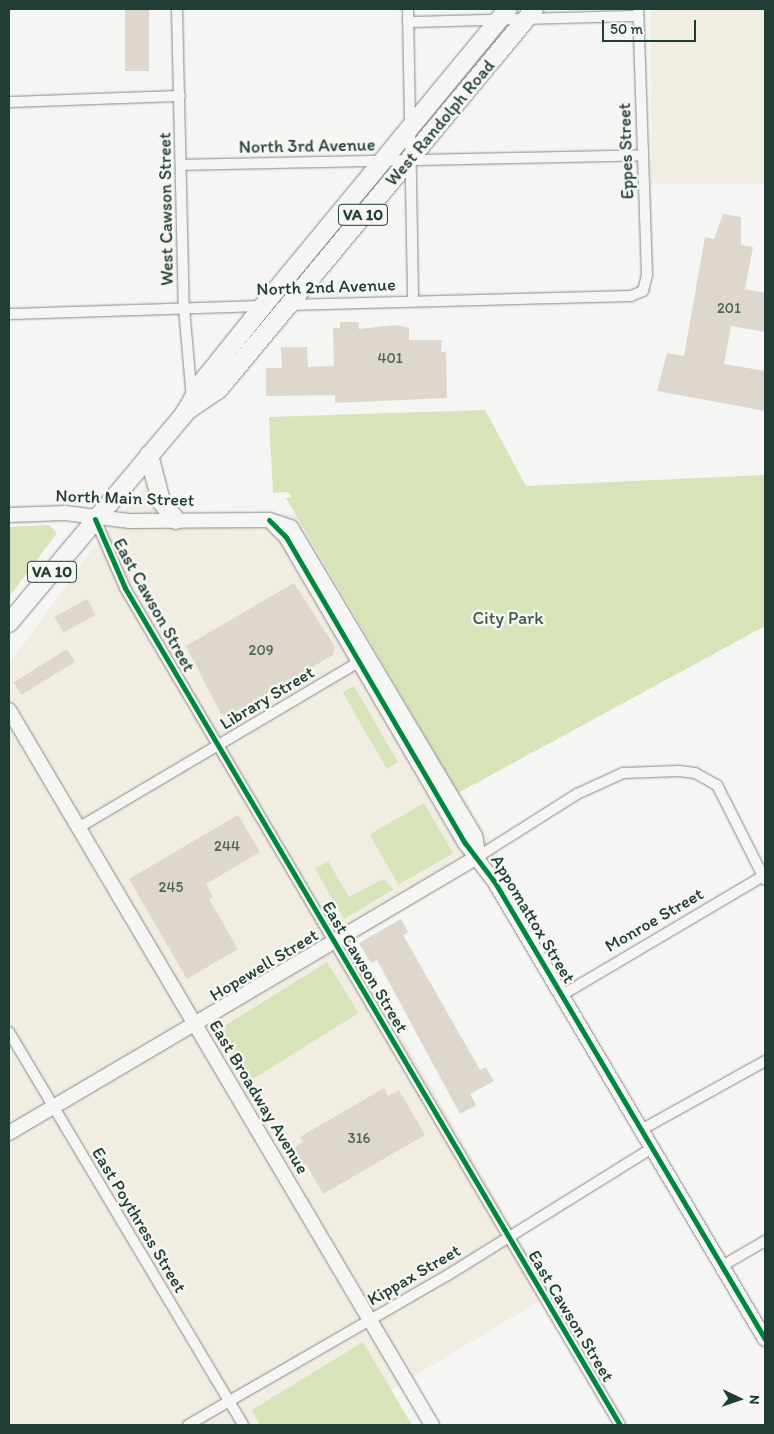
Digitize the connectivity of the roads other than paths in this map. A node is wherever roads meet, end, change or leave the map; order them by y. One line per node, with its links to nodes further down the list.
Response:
1 (177, 9): 7 (street, West Cawson Street)
2 (408, 9): 6 (street)
3 (638, 12): 4 (street); 10 (street, Eppes Street)
4 (530, 13): 5 (street); 12 (highway, West Randolph Road / VA 10)
5 (504, 14): 6 (street); 9 (highway, West Randolph Road / VA 10)
6 (408, 22): 9 (street)
7 (180, 96): 8 (street); 13 (street, West Cawson Street)
8 (9, 102)
9 (410, 128): 11 (highway, West Randolph Road / VA 10); 12 (street)
10 (643, 155): 12 (street, North 3rd Avenue); 14 (street, Eppes Street)
11 (383, 160): 12 (street, North 3rd Avenue); 13 (street, North 3rd Avenue); 17 (highway, West Randolph Road / VA 10)
12 (409, 160): 15 (street); 16 (highway, West Randolph Road / VA 10)
13 (181, 165): 18 (street, West Cawson Street)
14 (643, 291): 15 (street, North 2nd Avenue)
15 (413, 301): 16 (street, North 2nd Avenue)
16 (289, 305): 17 (street, North 2nd Avenue); 20 (highway, West Randolph Road / VA 10)
17 (262, 306): 18 (street, North 2nd Avenue); 20 (highway, West Randolph Road / VA 10)
18 (184, 308): 19 (street, North 2nd Avenue); 20 (street, West Cawson Street)
19 (9, 314)
20 (191, 406): 21 (highway, West Randolph Road / VA 10)
21 (149, 455): 23 (highway, West Randolph Road / VA 10); 24 (highway)
22 (9, 515): 23 (street, North Main Street)
23 (95, 520): 24 (street, North Main Street); 26 (highway, VA 10); 29 (street, East Cawson Street)
24 (176, 520): 25 (street, North Main Street)
25 (269, 520): 27 (street, Appomattox Street)
26 (9, 623)
27 (364, 659): 29 (street, Library Street); 31 (street, Appomattox Street)
28 (9, 710): 30 (street, East Broadway Avenue)
29 (218, 746): 30 (street, Library Street); 33 (street, East Cawson Street)
30 (78, 828): 35 (street, East Broadway Avenue)
31 (479, 856): 32 (street, Hopewell Street); 33 (street, Hopewell Street); 34 (street, Appomattox Street)
32 (764, 878): 34 (street, Monroe Street)
33 (333, 940): 35 (street, Hopewell Street); 42 (street, East Cawson Street)
34 (562, 995): 39 (street, Appomattox Street)
35 (194, 1023): 38 (street, Hopewell Street); 45 (street, East Broadway Avenue)
36 (9, 1032): 38 (street, East Poythress Street)
37 (765, 1061): 39 (street)
38 (53, 1106): 40 (street, Hopewell Street); 47 (street, East Poythress Street)
39 (641, 1130): 41 (street, Appomattox Street)
40 (9, 1133)
41 (652, 1148): 42 (street, Kippax Street); 44 (street, Appomattox Street)
42 (509, 1238): 45 (street, Kippax Street); 51 (street, East Cawson Street)
43 (765, 1242): 44 (street)
44 (722, 1266): 46 (street, Appomattox Street)
45 (370, 1320): 47 (street, Kippax Street); 50 (street, East Broadway Avenue)
46 (765, 1339)
47 (229, 1401): 48 (street, Kippax Street); 49 (street, East Poythress Street)
48 (188, 1425)
49 (243, 1425)
50 (432, 1425)
51 (620, 1425)

